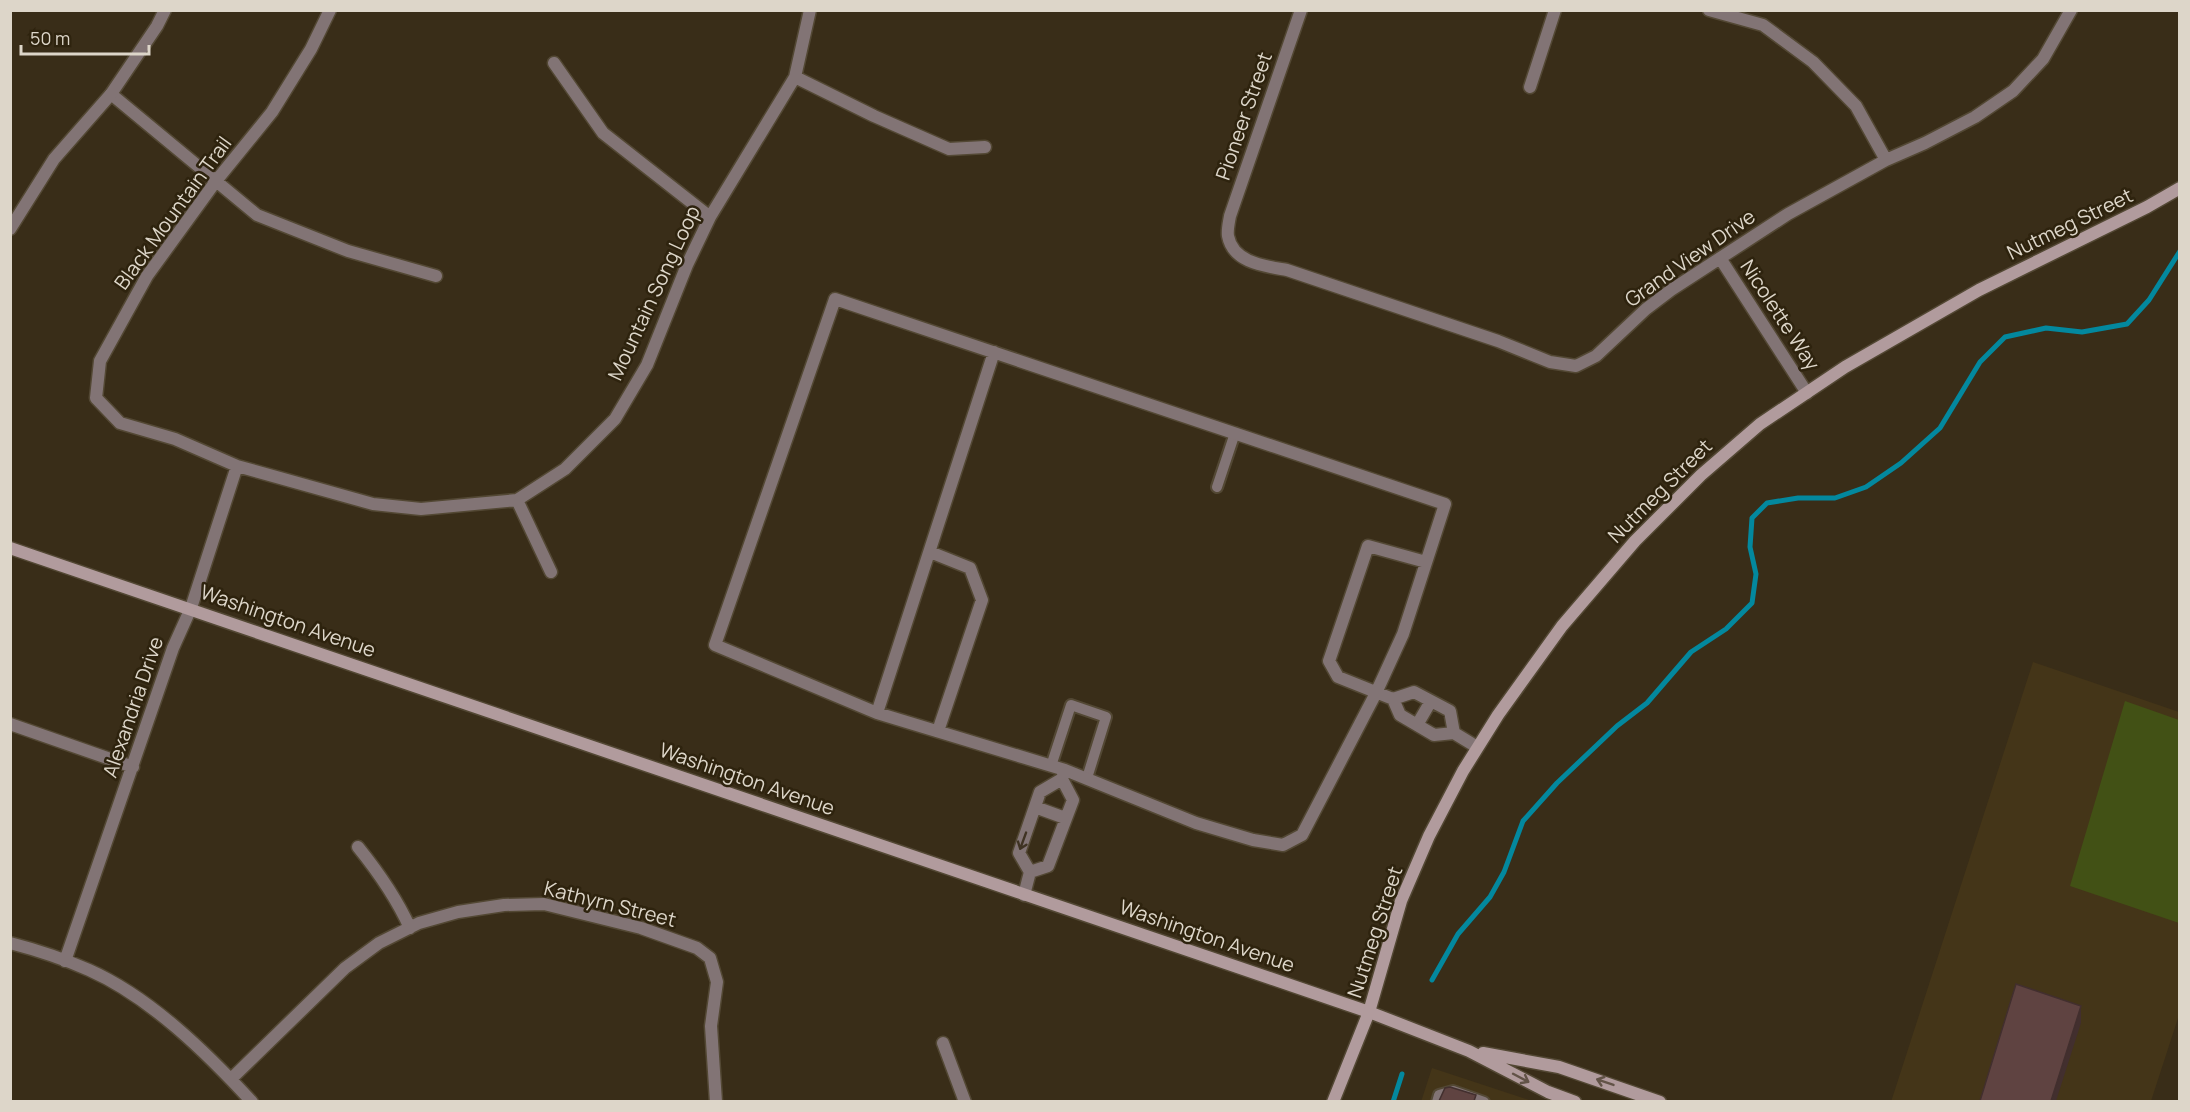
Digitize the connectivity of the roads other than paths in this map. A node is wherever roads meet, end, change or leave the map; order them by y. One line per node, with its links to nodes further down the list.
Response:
1 (165, 10): 11 (street)
2 (330, 10): 14 (street, Black Mountain Trail)
3 (810, 10): 9 (street, Mountain Song Loop)
4 (1301, 10): 18 (street, Pioneer Street)
5 (1555, 10): 10 (street)
6 (1709, 10): 13 (street)
7 (2071, 10): 13 (street, Grand View Drive)
8 (554, 63): 16 (street)
9 (795, 77): 12 (street); 16 (street, Mountain Song Loop)
10 (1530, 87)
11 (111, 94): 14 (street); 17 (street)
12 (985, 147)
13 (1886, 160): 19 (street, Grand View Drive)
14 (216, 181): 20 (street); 24 (street, Black Mountain Trail)
15 (2180, 188): 22 (main road, Nutmeg Street)
16 (710, 217): 27 (street, Mountain Song Loop)
17 (10, 229)
18 (1228, 236): 19 (street, Grand View Drive)
19 (1720, 258): 22 (street, Nicolette Way)
20 (436, 276)
21 (994, 352): 23 (street); 29 (street); 36 (street)
22 (1807, 393): 41 (main road, Nutmeg Street)
23 (1235, 433): 26 (lane); 30 (street)
24 (175, 439): 25 (street, Mountain Song Loop)
25 (237, 466): 27 (street, Mountain Song Loop); 32 (street, Alexandria Drive)
26 (1217, 487)
27 (517, 500): 31 (street)
28 (10, 548): 32 (main road, Washington Avenue)
29 (930, 552): 36 (street); 39 (street)
30 (1426, 562): 33 (street); 33 (street)
31 (551, 572)
32 (191, 608): 43 (street, Alexandria Drive); 50 (main road, Washington Avenue)
33 (1376, 693): 34 (street); 45 (street)
34 (1393, 699): 35 (street); 38 (street)
35 (1431, 701): 38 (street); 40 (street)
36 (877, 713): 39 (street)
37 (10, 724): 43 (street)
38 (1417, 724): 40 (street)
39 (938, 731): 42 (street)
40 (1454, 733): 41 (street)
41 (1478, 747): 54 (main road, Nutmeg Street)
42 (1051, 766): 44 (street); 45 (lane)
43 (133, 767): 53 (street, Alexandria Drive)
44 (1064, 775): 45 (street); 46 (street); 47 (street)
45 (1087, 778)
46 (1035, 807): 47 (street); 49 (street, one-way to 49)
47 (1065, 818): 49 (street)
48 (358, 848): 51 (street)
49 (1030, 872): 50 (street)
50 (1024, 895): 54 (main road, Washington Avenue)
51 (410, 928): 57 (street, Kathyrn Street); 59 (street, Kathyrn Street)
52 (10, 943): 53 (street)
53 (65, 961): 57 (street)
54 (1369, 1012): 56 (main road, Washington Avenue); 61 (main road, Nutmeg Street)
55 (943, 1043): 60 (street)
56 (1469, 1051): 64 (main road, Washington Avenue, one-way to 64); 65 (main road, Washington Avenue, one-way to 56)
57 (231, 1079): 58 (street)
58 (252, 1101)
59 (716, 1101)
60 (965, 1101)
61 (1333, 1101)
62 (1437, 1101): 63 (lane)
63 (1484, 1101)
64 (1575, 1101)
65 (1660, 1101)

